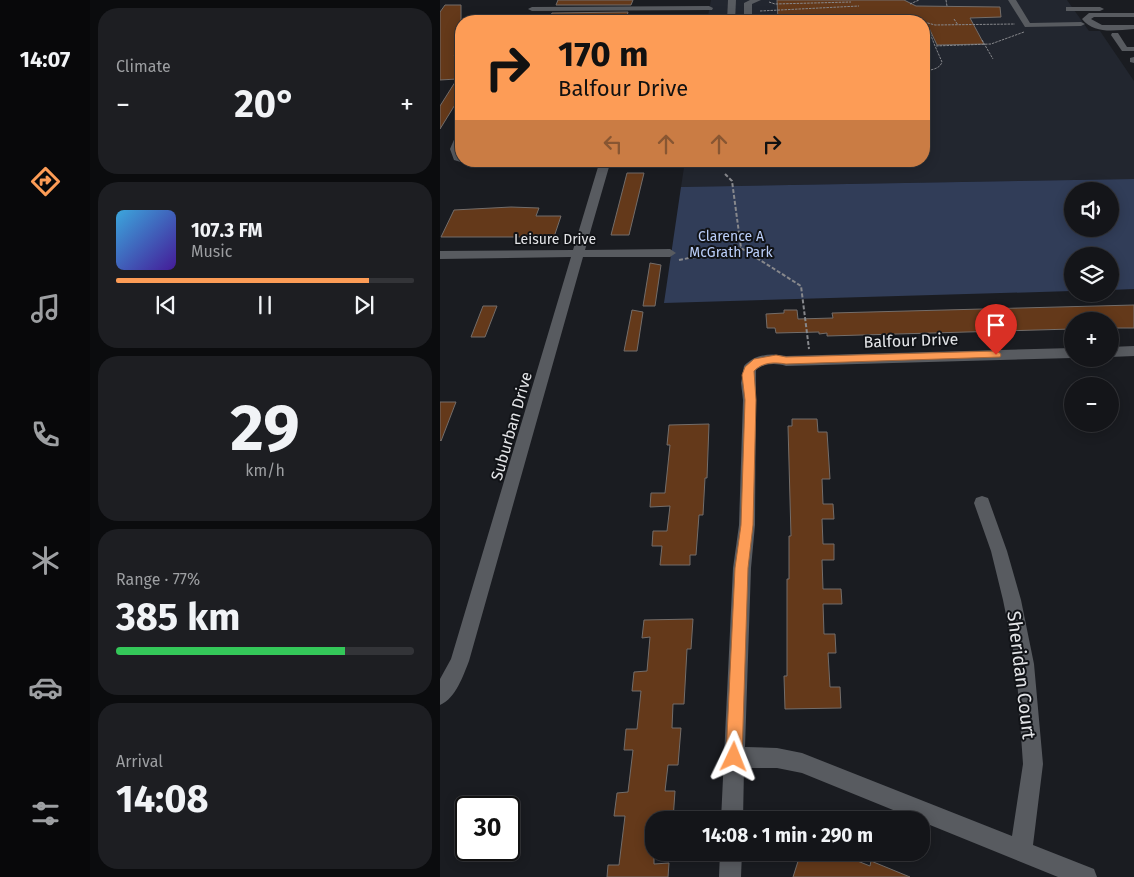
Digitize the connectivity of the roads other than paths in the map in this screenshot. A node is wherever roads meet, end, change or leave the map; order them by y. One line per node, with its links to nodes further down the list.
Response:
1 (532, 0): 12 (street)
2 (542, 0): 12 (street)
3 (757, 0): 7 (street)
4 (1012, 0): 11 (street)
5 (1063, 0): 11 (street)
6 (732, 2): 7 (street); 14 (street)
7 (748, 4): 15 (street)
8 (650, 8): 9 (street); 12 (street); 13 (street)
9 (709, 8)
10 (1134, 8): 11 (street)
11 (1070, 9)
12 (530, 12)
13 (648, 15)
14 (731, 15)
15 (748, 15)
16 (1098, 15): 17 (street); 18 (street); 19 (street)
17 (1134, 15)
18 (1104, 24)
19 (1134, 27)
20 (1115, 35): 21 (street)
21 (1130, 49): 22 (street)
22 (1134, 61)
23 (603, 167): 25 (street, Suburban Drive)
24 (440, 254): 25 (street, Leisure Drive)
25 (578, 254): 26 (street, Leisure Drive); 31 (street, Suburban Drive)
26 (674, 257)
27 (1134, 351): 28 (street)
28 (1119, 352)
29 (1064, 353): 32 (street, Balfour Drive)
30 (982, 503): 34 (street, Sheridan Court)
31 (440, 695)
32 (734, 757): 33 (street); 34 (street)
33 (732, 811)
34 (1021, 852): 37 (street)
35 (731, 861): 36 (street)
36 (730, 877)
37 (1086, 877)

